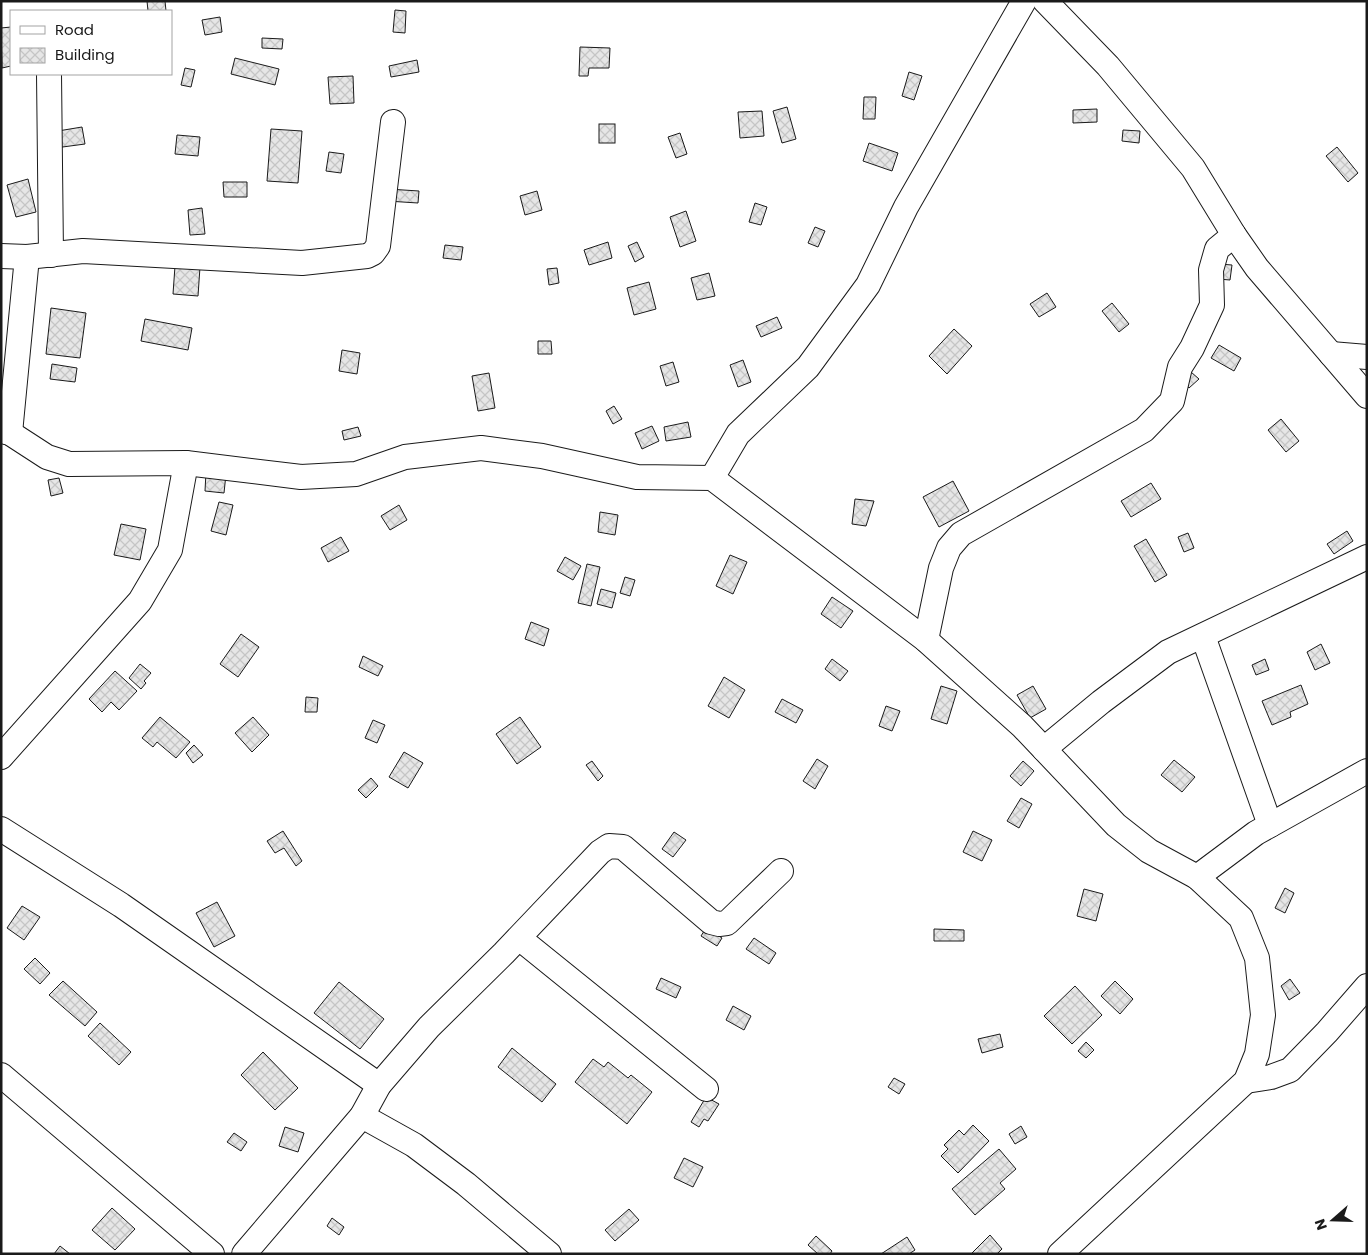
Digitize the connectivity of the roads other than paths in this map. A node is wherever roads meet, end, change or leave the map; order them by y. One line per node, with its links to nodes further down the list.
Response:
1 (1024, 1): 14 (street)
2 (1045, 1): 5 (street)
3 (49, 75): 6 (street)
4 (393, 122): 6 (street)
5 (1234, 235): 9 (street); 17 (street)
6 (51, 255): 8 (street)
7 (1, 256): 8 (street)
8 (27, 257): 12 (street)
9 (1331, 354): 10 (street); 11 (street)
10 (1367, 357)
11 (1367, 396)
12 (6, 432): 13 (street)
13 (186, 463): 14 (street); 19 (street)
14 (712, 478): 17 (street)
15 (1367, 557): 16 (street)
16 (1203, 636): 18 (street); 21 (street)
17 (926, 640): 18 (street)
18 (1044, 749): 24 (street)
19 (1, 757)
20 (1367, 771): 21 (street)
21 (1270, 826): 24 (street)
22 (1, 829): 29 (street)
23 (781, 871): 25 (street)
24 (1197, 877): 28 (street)
25 (519, 938): 29 (street); 30 (street)
26 (1367, 986): 28 (street)
27 (1, 1075): 32 (street)
28 (1246, 1081): 35 (street)
29 (379, 1085): 31 (street)
30 (706, 1089)
31 (362, 1116): 33 (street); 34 (street)
32 (212, 1254)
33 (244, 1254)
34 (549, 1254)
35 (1060, 1254)

